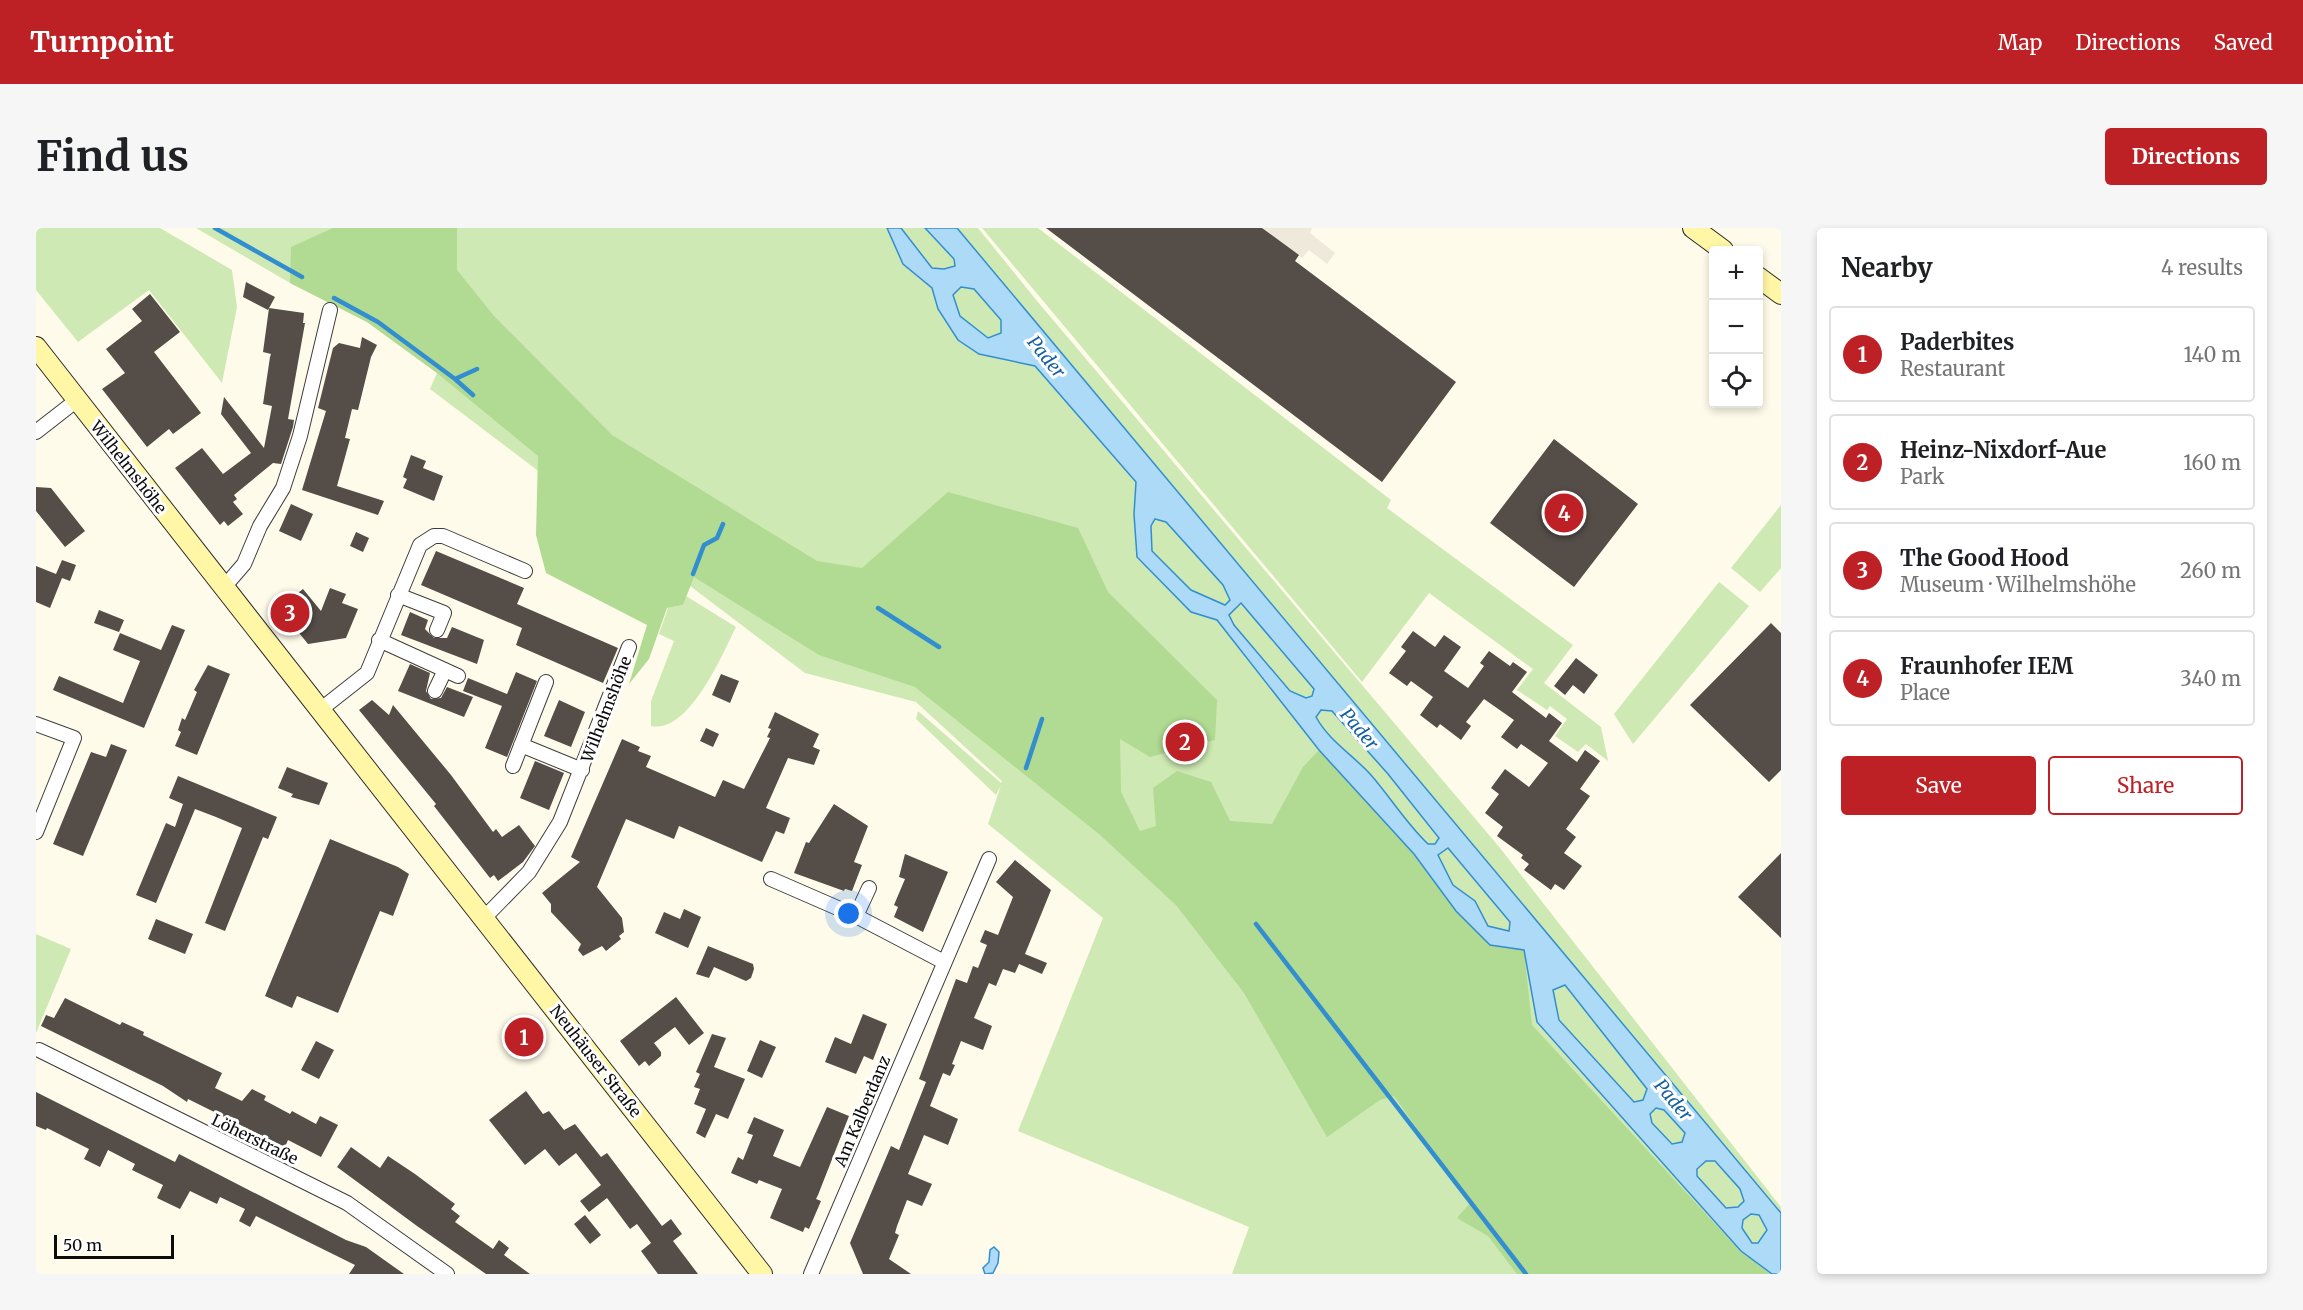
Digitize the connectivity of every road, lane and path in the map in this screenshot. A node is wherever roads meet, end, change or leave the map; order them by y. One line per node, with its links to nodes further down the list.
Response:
1 (1693, 228): 2 (main road)
2 (1718, 246)
3 (1763, 281): 4 (main road)
4 (1781, 294)
5 (330, 310): 10 (street)
6 (36, 347): 7 (main road, Wilhelmshöhe)
7 (77, 400): 8 (street); 10 (main road, Wilhelmshöhe)
8 (36, 432)
9 (525, 571): 11 (street)
10 (225, 586): 17 (main road, Wilhelmshöhe)
11 (398, 595): 12 (street); 13 (street)
12 (437, 630)
13 (379, 640): 16 (street); 17 (street)
14 (629, 647): 21 (street, Wilhelmshöhe)
15 (546, 682): 19 (street)
16 (435, 691)
17 (320, 710): 23 (main road, Wilhelmshöhe)
18 (36, 724): 22 (street)
19 (521, 745): 20 (street); 21 (street, Wilhelmshöhe)
20 (513, 766)
21 (582, 770): 28 (street, Wilhelmshöhe)
22 (36, 832)
23 (429, 848): 28 (main road, Neuhäuser Straße)
24 (989, 859): 29 (street, Am Kalberdanz)
25 (771, 879): 27 (street)
26 (869, 888): 27 (street)
27 (856, 916): 29 (street)
28 (485, 918): 32 (main road, Neuhäuser Straße)
29 (944, 962): 33 (street, Am Kalberdanz)
30 (39, 1050): 31 (street, Löherstraße)
31 (447, 1274)
32 (762, 1274)
33 (811, 1274)

